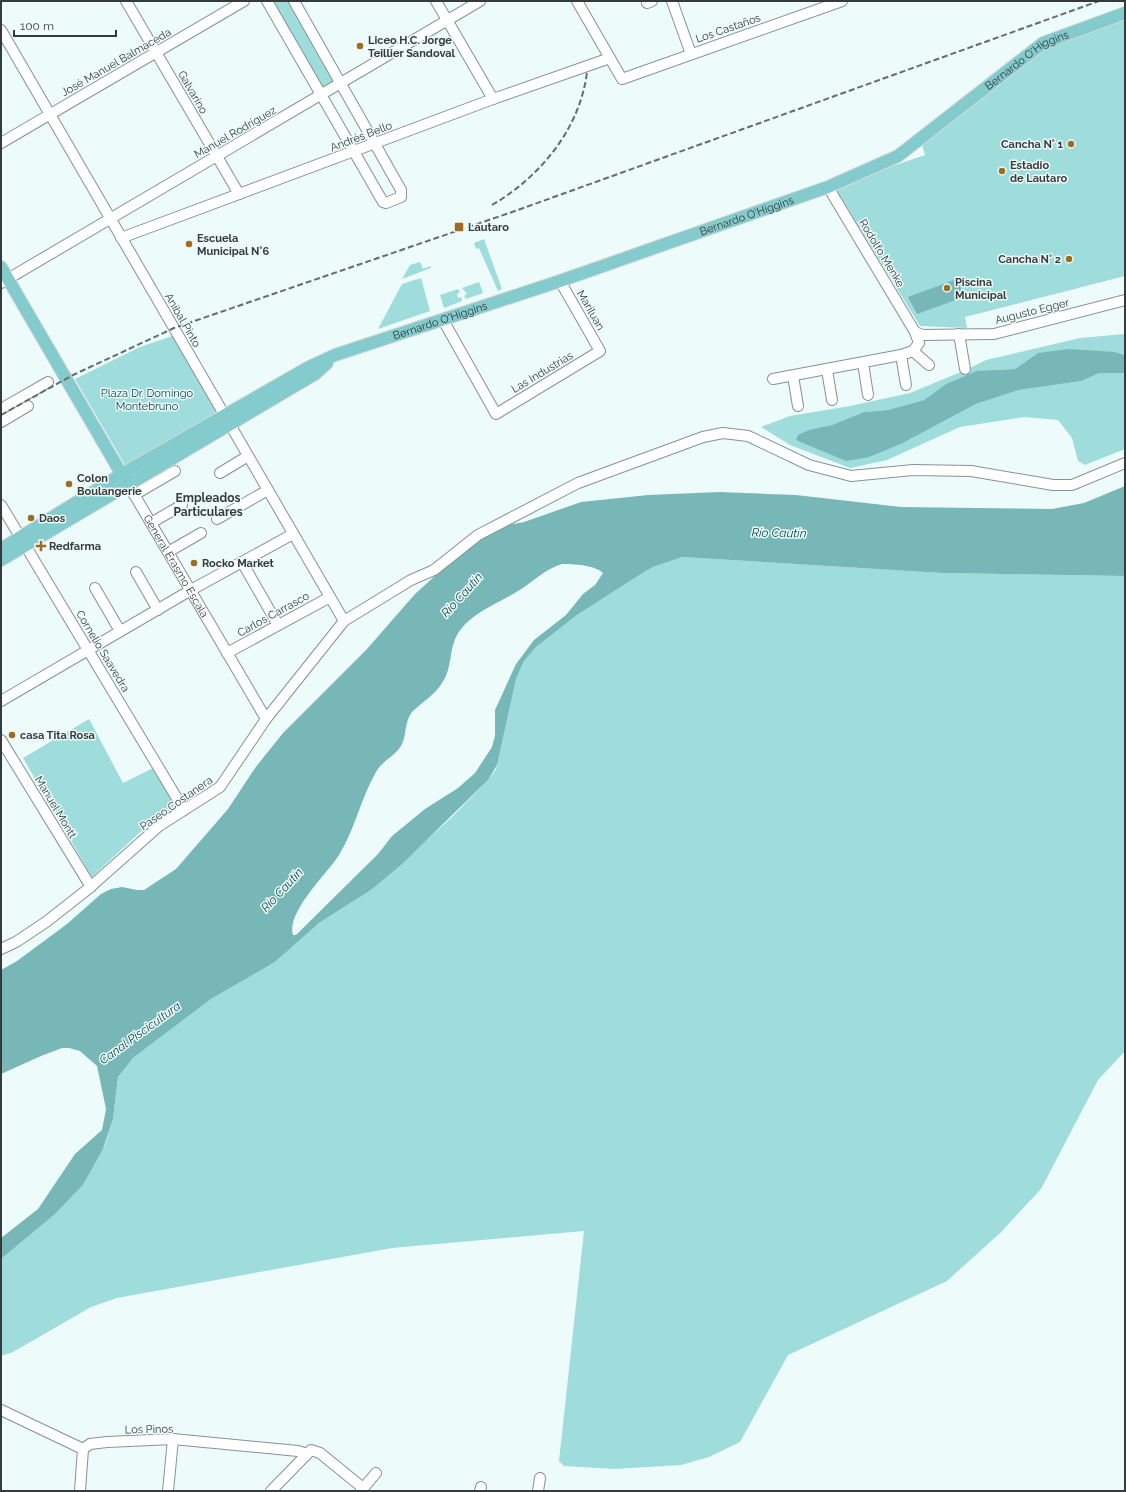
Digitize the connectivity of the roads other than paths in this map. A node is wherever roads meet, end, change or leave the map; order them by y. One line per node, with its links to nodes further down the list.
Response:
1 (126, 1): 13 (street, Galvarino)
2 (244, 1): 13 (street, José Manuel Balmaceda)
3 (268, 1): 17 (street)
4 (294, 1): 16 (street)
5 (436, 1): 11 (street)
6 (480, 1): 11 (street, Manuel Rodríguez)
7 (577, 1): 15 (street)
8 (672, 1): 14 (street)
9 (842, 1): 14 (street, Los Castaños)
10 (1125, 13): 24 (main road, Bernardo O'Higgins)
11 (448, 20): 16 (street, Manuel Rodríguez); 18 (street)
12 (1, 30): 19 (street, Aníbal Pinto)
13 (156, 52): 19 (street, José Manuel Balmaceda); 23 (street, Galvarino)
14 (691, 54): 15 (street, Los Castaños)
15 (610, 58): 18 (street, Andrés Bello)
16 (341, 84): 17 (street, Manuel Rodríguez); 21 (street)
17 (322, 95): 22 (street); 23 (street, Manuel Rodríguez)
18 (493, 99): 21 (street, Andrés Bello)
19 (50, 114): 20 (street, José Manuel Balmaceda); 26 (street, Aníbal Pinto)
20 (1, 143)
21 (375, 143): 22 (street, Andrés Bello); 22 (street)
22 (354, 152): 25 (street, Andrés Bello)
23 (216, 157): 25 (street, Galvarino); 26 (street, Manuel Rodríguez)
24 (828, 186): 29 (main road, Bernardo O'Higgins); 33 (street, Rodolfo Menke)
25 (239, 194): 27 (street, Andrés Bello)
26 (111, 220): 27 (street, Aníbal Pinto); 30 (street, Manuel Rodríguez)
27 (121, 238): 51 (street, Aníbal Pinto)
28 (1, 267): 30 (main road, General Erasmo Escala)
29 (560, 280): 32 (main road, Bernardo O'Higgins); 35 (street, Mariluan)
30 (4, 281): 57 (main road, General Erasmo Escala)
31 (1124, 302): 34 (street, Augusto Egger)
32 (444, 320): 35 (street, Las Industrias); 51 (main road, Bernardo O'Higgins)
33 (915, 332): 34 (street, Augusto Egger); 36 (street)
34 (959, 334): 40 (street)
35 (600, 351)
36 (913, 351): 37 (street); 39 (street)
37 (900, 355): 38 (street); 45 (street)
38 (863, 363): 41 (street); 46 (street)
39 (929, 365)
40 (965, 369)
41 (827, 370): 42 (street); 47 (street)
42 (793, 376): 43 (street); 49 (street)
43 (774, 379)
44 (48, 382): 50 (street)
45 (906, 385)
46 (868, 395)
47 (832, 400)
48 (28, 406): 52 (street)
49 (798, 406)
50 (1, 409)
51 (227, 419): 53 (street, Aníbal Pinto); 57 (main road, Bernardo O'Higgins)
52 (1, 422)
53 (248, 456): 56 (street); 58 (street, Aníbal Pinto)
54 (1125, 463): 75 (street)
55 (175, 471): 57 (street)
56 (220, 473)
57 (128, 484): 62 (street, General Erasmo Escala); 65 (main road, Bernardo O'Higgins)
58 (268, 490): 61 (street); 64 (street, Aníbal Pinto)
59 (1, 505): 65 (street, Cornelio Saavedra)
60 (182, 505): 62 (street)
61 (216, 519)
62 (151, 523): 67 (street, General Erasmo Escala)
63 (201, 533): 67 (street)
64 (293, 534): 69 (street); 73 (street, Aníbal Pinto)
65 (24, 541): 66 (main road, Bernardo O'Higgins); 68 (main road, Bernardo O'Higgins); 78 (street, Cornelio Saavedra)
66 (1, 549)
67 (168, 552): 72 (street, General Erasmo Escala)
68 (1, 560)
69 (242, 562): 72 (street); 76 (street)
70 (136, 572): 74 (street)
71 (95, 588): 77 (street)
72 (191, 590): 74 (street); 79 (street, General Erasmo Escala)
73 (330, 596): 75 (street, Aníbal Pinto); 76 (street, Carlos Carrasco)
74 (158, 610): 77 (street)
75 (344, 621): 81 (street, Paseo Costanera)
76 (278, 625): 79 (street, Carlos Carrasco)
77 (120, 631): 78 (street)
78 (89, 649): 80 (street); 83 (street, Cornelio Saavedra)
79 (227, 653): 81 (street, General Erasmo Escala)
80 (1, 701)
81 (266, 719): 83 (street, Paseo Costanera)
82 (1, 740): 84 (street, Manuel Montt)
83 (184, 810): 84 (street, Paseo Costanera)
84 (91, 887): 85 (street, Paseo Costanera)
85 (1, 949)
86 (1, 1410): 88 (street)
87 (174, 1439): 88 (street, Los Pinos); 89 (street, Los Pinos); 94 (street)
88 (83, 1449): 93 (street)
89 (309, 1452): 92 (street, Los Pinos); 95 (street)
90 (376, 1473): 92 (street)
91 (540, 1478): 96 (street)
92 (362, 1490)
93 (80, 1491)
94 (168, 1491)
95 (271, 1491)
96 (538, 1491)

